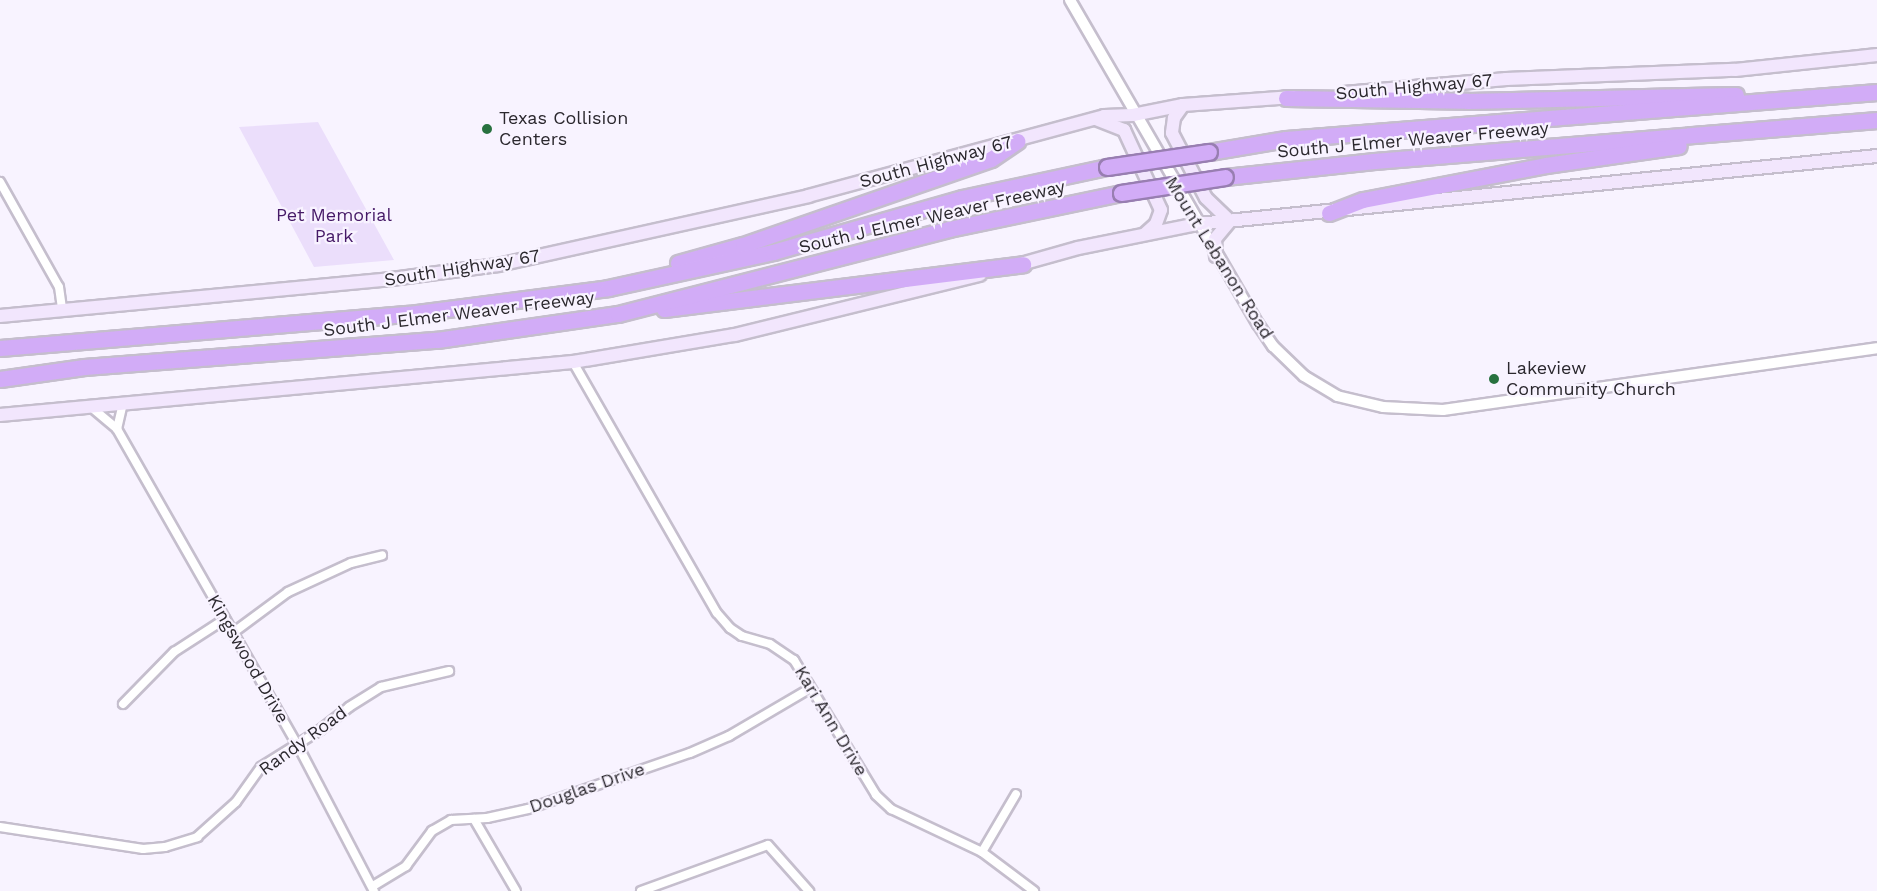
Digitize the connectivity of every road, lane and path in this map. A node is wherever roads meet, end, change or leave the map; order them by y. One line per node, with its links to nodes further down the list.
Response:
1 (1070, 0): 7 (street, Mount Lebanon Road)
2 (1877, 55): 4 (main road, South Highway 67)
3 (1877, 92): 5 (highway, South J Elmer Weaver Freeway)
4 (1286, 98): 5 (highway); 6 (main road, South Highway 67)
5 (1762, 102): 20 (highway, South J Elmer Weaver Freeway, bridge)
6 (1183, 105): 7 (main road, South Highway 67); 15 (main road)
7 (1133, 115): 8 (main road, South Highway 67); 16 (street, Mount Lebanon Road)
8 (1097, 119): 11 (main road, South Highway 67); 17 (main road)
9 (1877, 120): 10 (highway, South J Elmer Weaver Freeway)
10 (1796, 127): 14 (highway); 22 (highway, South J Elmer Weaver Freeway, bridge)
11 (1018, 141): 20 (highway); 21 (main road, South Highway 67)
12 (1877, 156): 14 (main road)
13 (0, 182): 21 (street)
14 (1329, 213): 15 (main road)
15 (1230, 221): 16 (main road); 18 (main road)
16 (1197, 224): 17 (main road); 18 (street, Mount Lebanon Road)
17 (1144, 235): 19 (main road)
18 (1216, 256): 25 (street, Mount Lebanon Road)
19 (1023, 264): 22 (highway); 26 (main road)
20 (608, 288): 24 (highway, South J Elmer Weaver Freeway)
21 (62, 308): 23 (main road, South Highway 67)
22 (646, 308): 27 (highway, South J Elmer Weaver Freeway)
23 (0, 316)
24 (0, 348)
25 (1877, 348)
26 (573, 362): 28 (main road); 36 (street, Kari Ann Drive)
27 (0, 379)
28 (123, 404): 29 (main road); 31 (street)
29 (89, 405): 30 (main road); 31 (street, Kingswood Drive)
30 (0, 415)
31 (117, 429): 33 (street, Kingswood Drive)
32 (382, 555): 34 (street)
33 (225, 619): 34 (street, Kingswood Drive); 37 (street)
34 (234, 632): 38 (street, Kingswood Drive)
35 (449, 671): 38 (street, Randy Road)
36 (809, 689): 40 (street, Douglas Drive); 42 (street, Kari Ann Drive)
37 (123, 704)
38 (297, 744): 41 (street, Randy Road); 43 (street, Kingswood Drive)
39 (1016, 794): 42 (street)
40 (474, 819): 43 (street, Douglas Drive); 44 (street)
41 (0, 827)
42 (982, 852): 47 (street, Kari Ann Drive)
43 (374, 889)
44 (516, 891)
45 (641, 891): 46 (street)
46 (809, 891)
47 (1034, 891)

